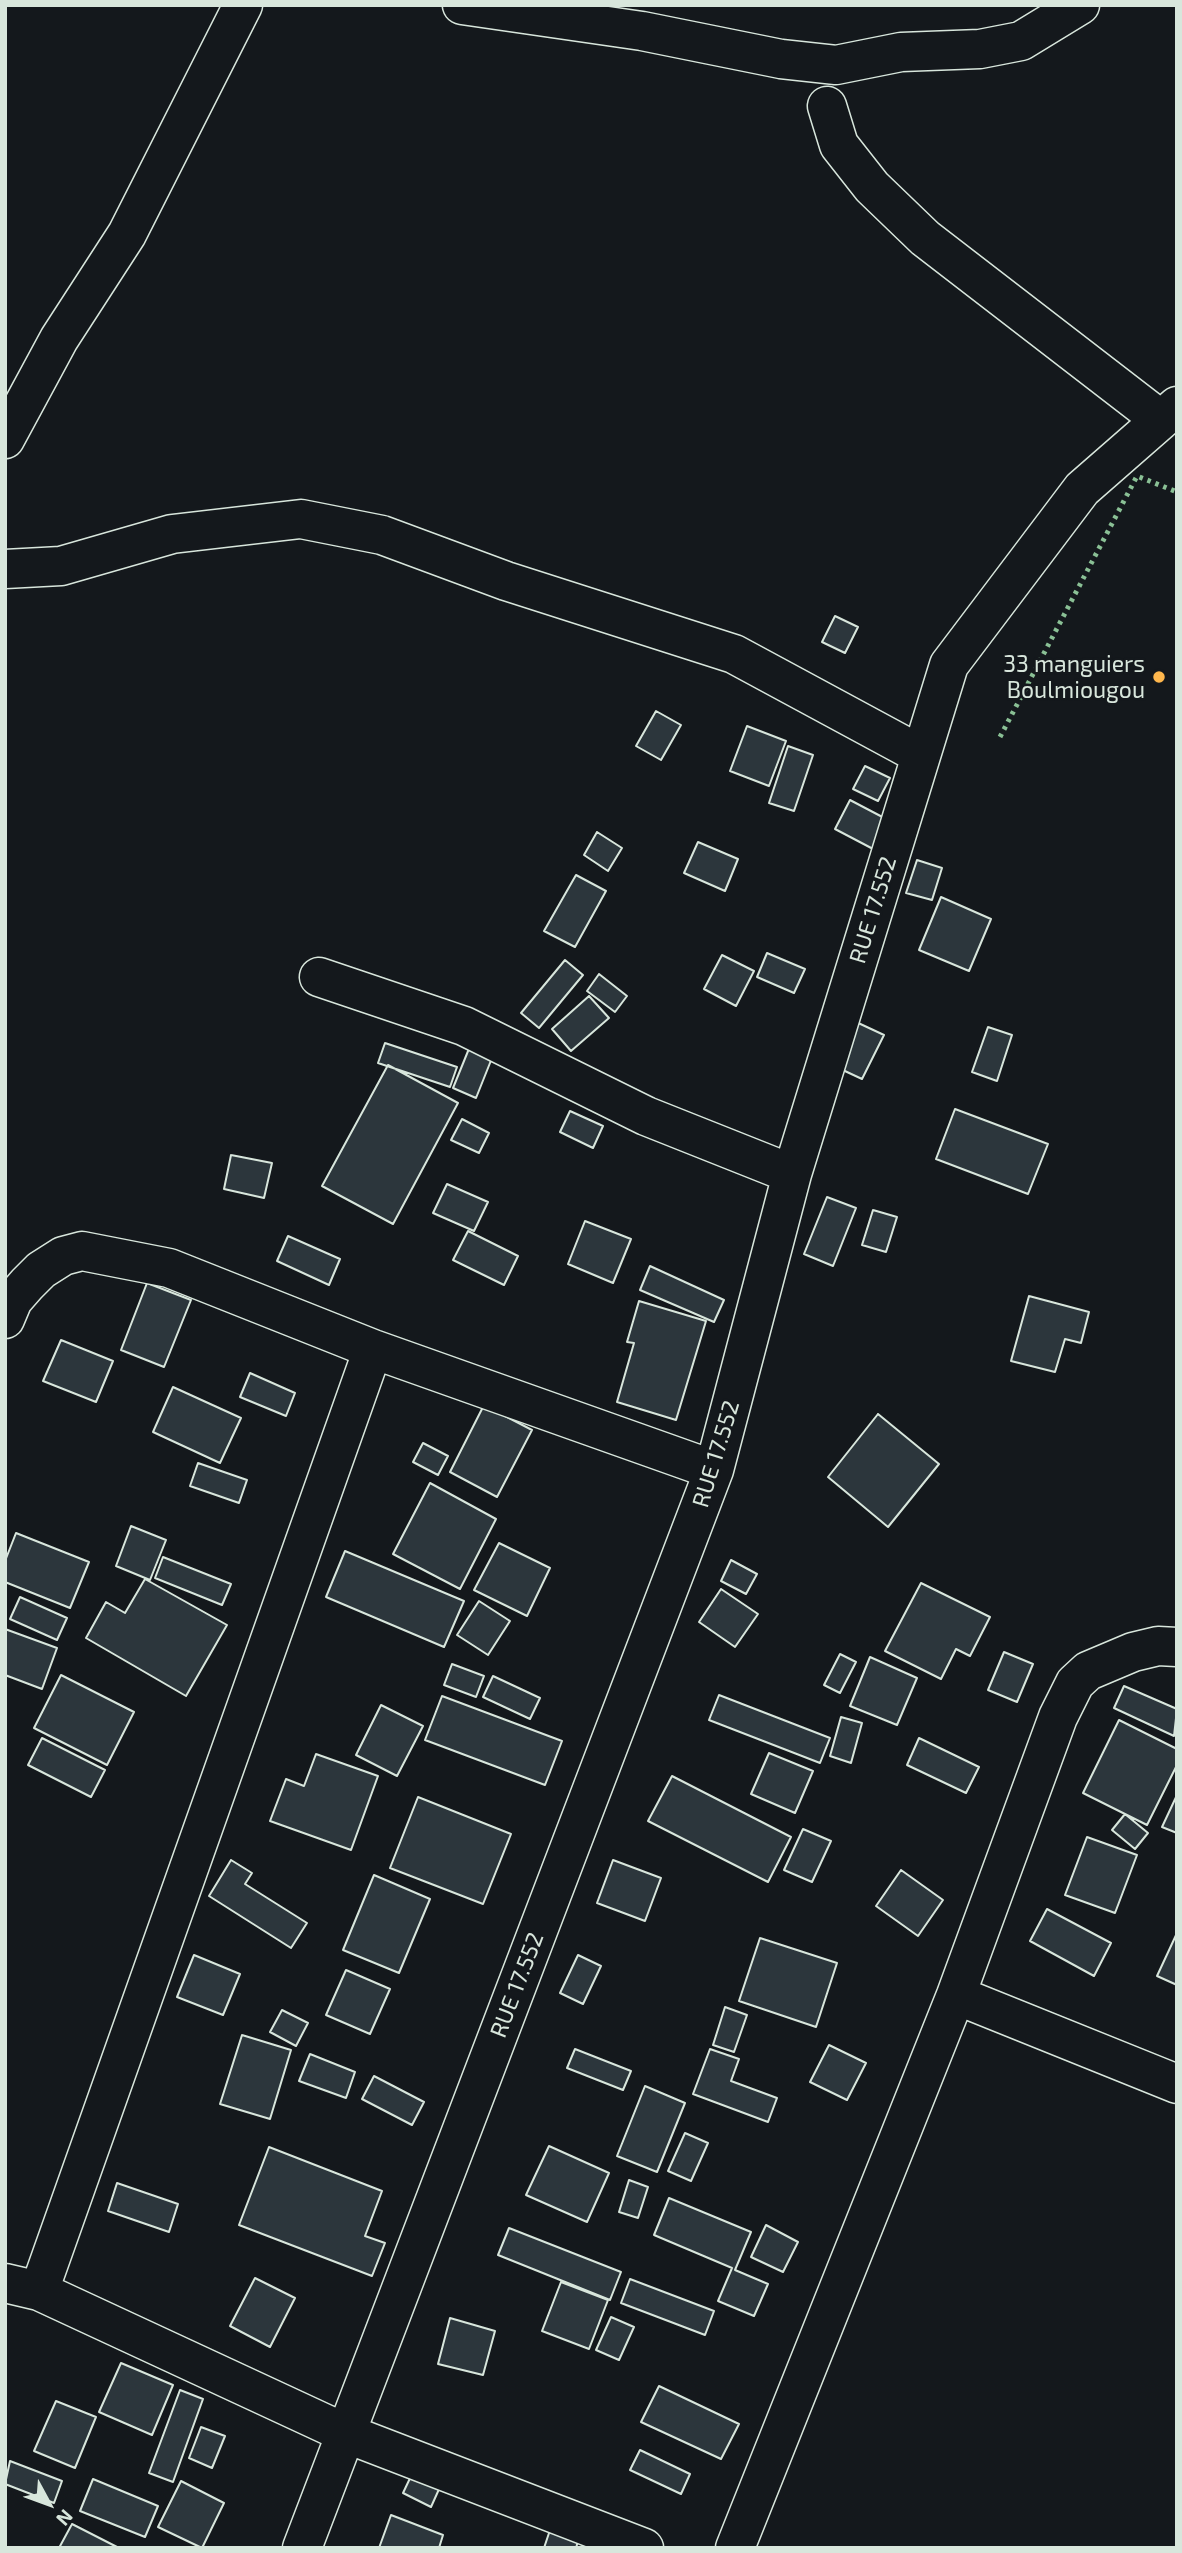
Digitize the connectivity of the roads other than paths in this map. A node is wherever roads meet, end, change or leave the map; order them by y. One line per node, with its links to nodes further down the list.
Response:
1 (243, 5): 8 (street)
2 (462, 5): 4 (street)
3 (1080, 5): 5 (street)
4 (782, 60): 5 (street); 6 (street)
5 (836, 65): 6 (street)
6 (827, 106): 7 (street)
7 (1169, 413): 10 (street, RUE 17.552)
8 (5, 439)
9 (5, 569): 10 (street)
10 (921, 755): 12 (street, RUE 17.552)
11 (319, 976): 12 (street)
12 (792, 1174): 15 (street, RUE 17.552)
13 (5, 1319): 14 (street)
14 (373, 1349): 15 (street); 19 (street)
15 (714, 1471): 20 (street, RUE 17.552)
16 (1177, 1647): 17 (street)
17 (956, 1995): 18 (street); 23 (street)
18 (1177, 2084)
19 (22, 2287): 20 (street)
20 (345, 2433): 21 (street, RUE 17.552); 22 (street)
21 (302, 2548)
22 (644, 2548)
23 (735, 2548)

